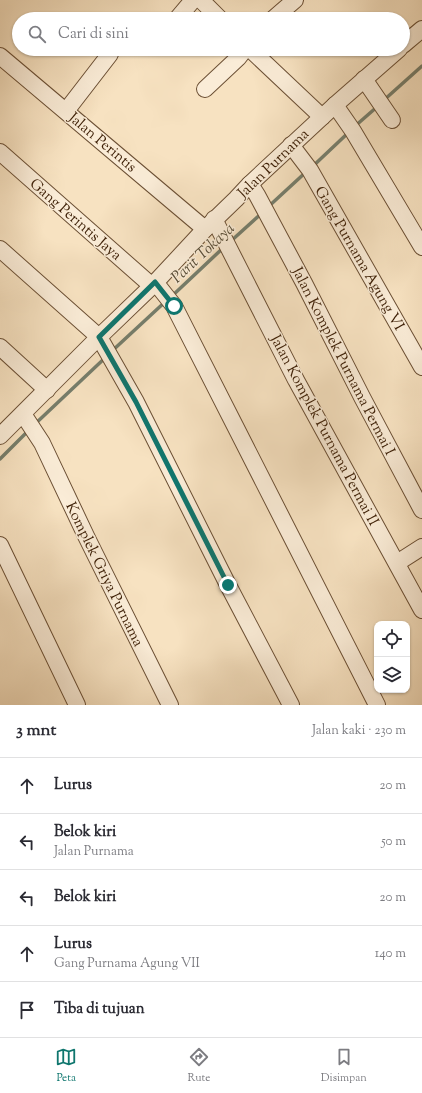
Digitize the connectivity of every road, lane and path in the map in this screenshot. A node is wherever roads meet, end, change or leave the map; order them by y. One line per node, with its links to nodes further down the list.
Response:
1 (194, 0): 4 (street)
2 (201, 0): 5 (street)
3 (295, 0): 6 (street)
4 (183, 12)
5 (213, 12)
6 (281, 12)
7 (420, 34): 8 (street)
8 (410, 41)
9 (0, 56): 17 (street, Jalan Perintis)
10 (108, 56): 17 (street)
11 (240, 56): 15 (street)
12 (257, 56): 18 (street)
13 (392, 56): 14 (street, Jalan Purnama)
14 (367, 83): 16 (street, Jalan Purnama); 19 (street)
15 (205, 90)
16 (337, 108): 18 (street, Jalan Purnama); 24 (street)
17 (66, 111): 23 (street, Jalan Perintis)
18 (322, 117): 20 (street, Jalan Purnama)
19 (392, 120)
20 (295, 150): 22 (street, Jalan Purnama); 29 (street, Gang Purnama Agung VI)
21 (0, 152): 26 (street, Gang Perintis Jaya)
22 (254, 189): 23 (street, Jalan Purnama); 33 (street, Jalan Komplek Purnama Permai I)
23 (213, 226): 26 (street, Jalan Purnama); 36 (street, Jalan Komplek Purnama Permai II)
24 (422, 247)
25 (0, 250): 27 (street)
26 (157, 287): 27 (street, Jalan Purnama); 41 (street, Gang Perintis Jaya)
27 (102, 342): 30 (street, Jalan Purnama); 40 (street)
28 (0, 347): 30 (street)
29 (422, 367)
30 (47, 390): 31 (street, Jalan Purnama)
31 (25, 418): 32 (street, Jalan Purnama); 39 (street, Komplek Griya Purnama)
32 (0, 436)
33 (422, 510)
34 (0, 545): 38 (street)
35 (422, 547): 36 (street)
36 (397, 564): 37 (street, Jalan Komplek Purnama Permai II)
37 (422, 610)
38 (77, 705)
39 (170, 705)
40 (291, 705)
41 (377, 705)

